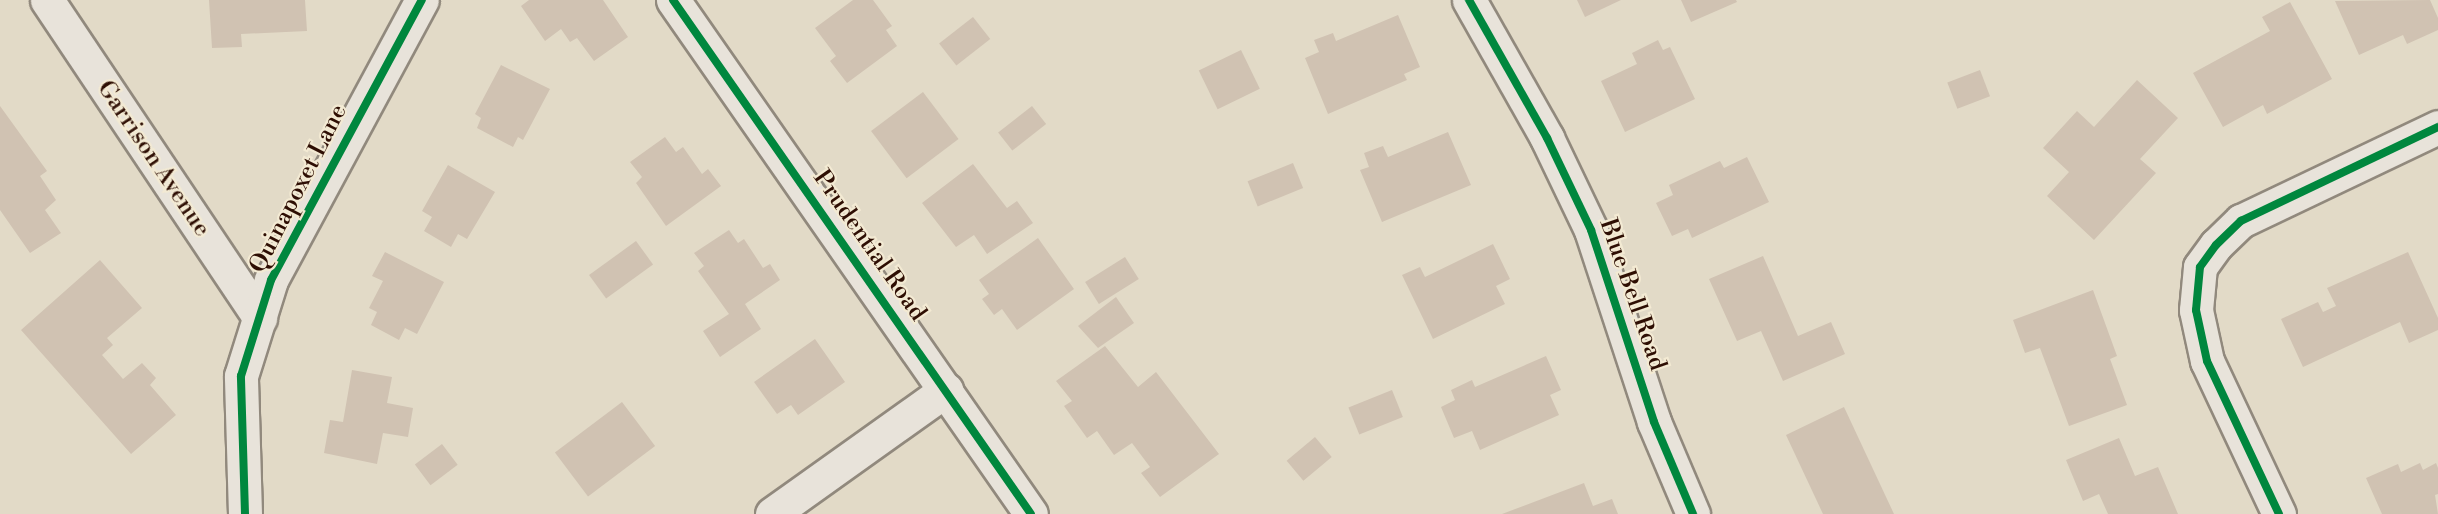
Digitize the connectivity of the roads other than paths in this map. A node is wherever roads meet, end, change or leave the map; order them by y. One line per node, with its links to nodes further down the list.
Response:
1 (46, 0): 6 (street, Garrison Avenue)
2 (422, 0): 6 (street, Quinapoxet Lane)
3 (673, 0): 7 (street, Prudential Road)
4 (1469, 0): 11 (street, Blue Bell Road)
5 (2438, 127): 12 (street)
6 (260, 318): 8 (street, Quinapoxet Lane)
7 (946, 390): 9 (street); 10 (street, Prudential Road)
8 (245, 514)
9 (772, 514)
10 (1031, 514)
11 (1693, 514)
12 (2279, 514)

